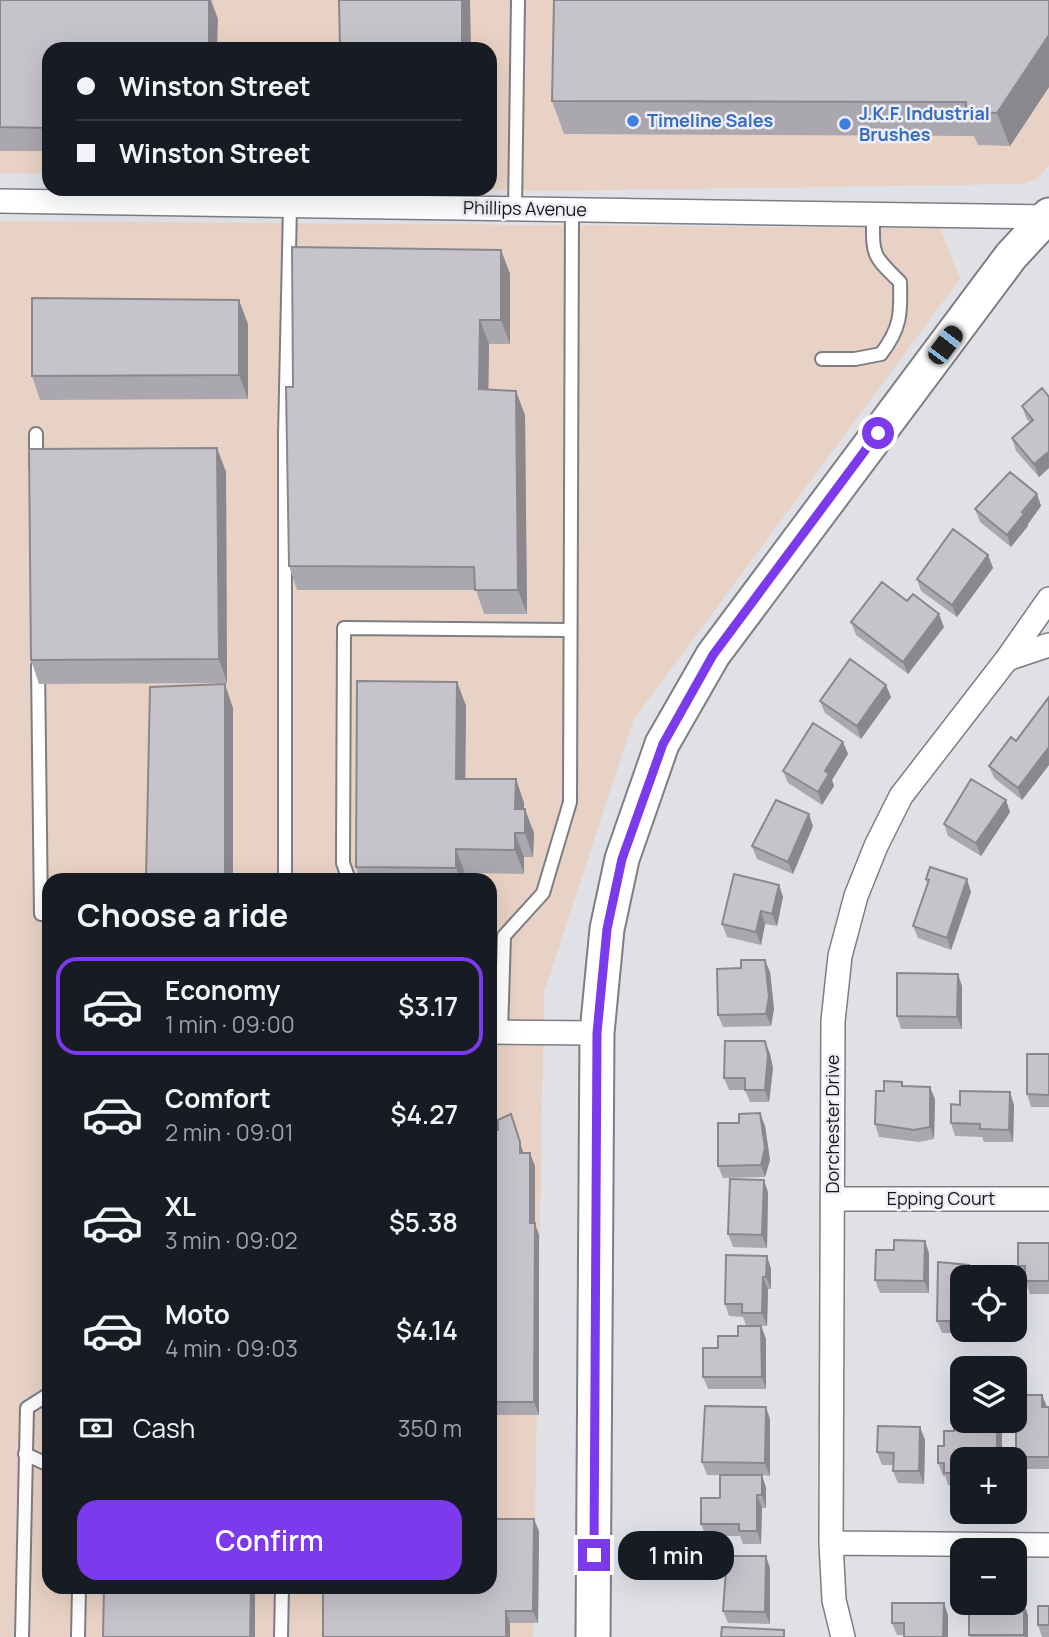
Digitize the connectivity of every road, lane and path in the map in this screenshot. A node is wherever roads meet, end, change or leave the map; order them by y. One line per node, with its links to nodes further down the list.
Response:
1 (518, 0): 4 (lane)
2 (0, 201): 3 (street, Phillips Avenue)
3 (290, 206): 4 (street, Phillips Avenue); 16 (lane)
4 (515, 209): 5 (street, Phillips Avenue)
5 (572, 209): 6 (street, Phillips Avenue); 12 (lane)
6 (873, 216): 7 (street, Phillips Avenue); 8 (lane)
7 (1049, 216): 21 (street)
8 (822, 359)
9 (36, 434): 10 (lane)
10 (36, 475)
11 (1049, 599): 15 (street, Dorchester Drive)
12 (570, 630): 17 (lane); 19 (lane)
13 (1049, 645): 15 (street)
14 (38, 653): 18 (lane)
15 (1007, 659): 22 (street, Dorchester Drive)
16 (285, 873)
17 (347, 873)
18 (42, 914)
19 (497, 1018)
20 (497, 1032): 21 (street)
21 (597, 1033): 34 (street)
22 (833, 1199): 23 (street, Epping Court); 27 (street, Dorchester Drive)
23 (1049, 1199)
24 (42, 1398): 25 (lane)
25 (26, 1454): 26 (lane); 31 (lane)
26 (42, 1462)
27 (831, 1543): 28 (street); 35 (street, Dorchester Drive)
28 (1049, 1545)
29 (79, 1594): 32 (lane)
30 (282, 1594): 33 (lane)
31 (22, 1637)
32 (78, 1637)
33 (281, 1637)
34 (593, 1637)
35 (843, 1637)

